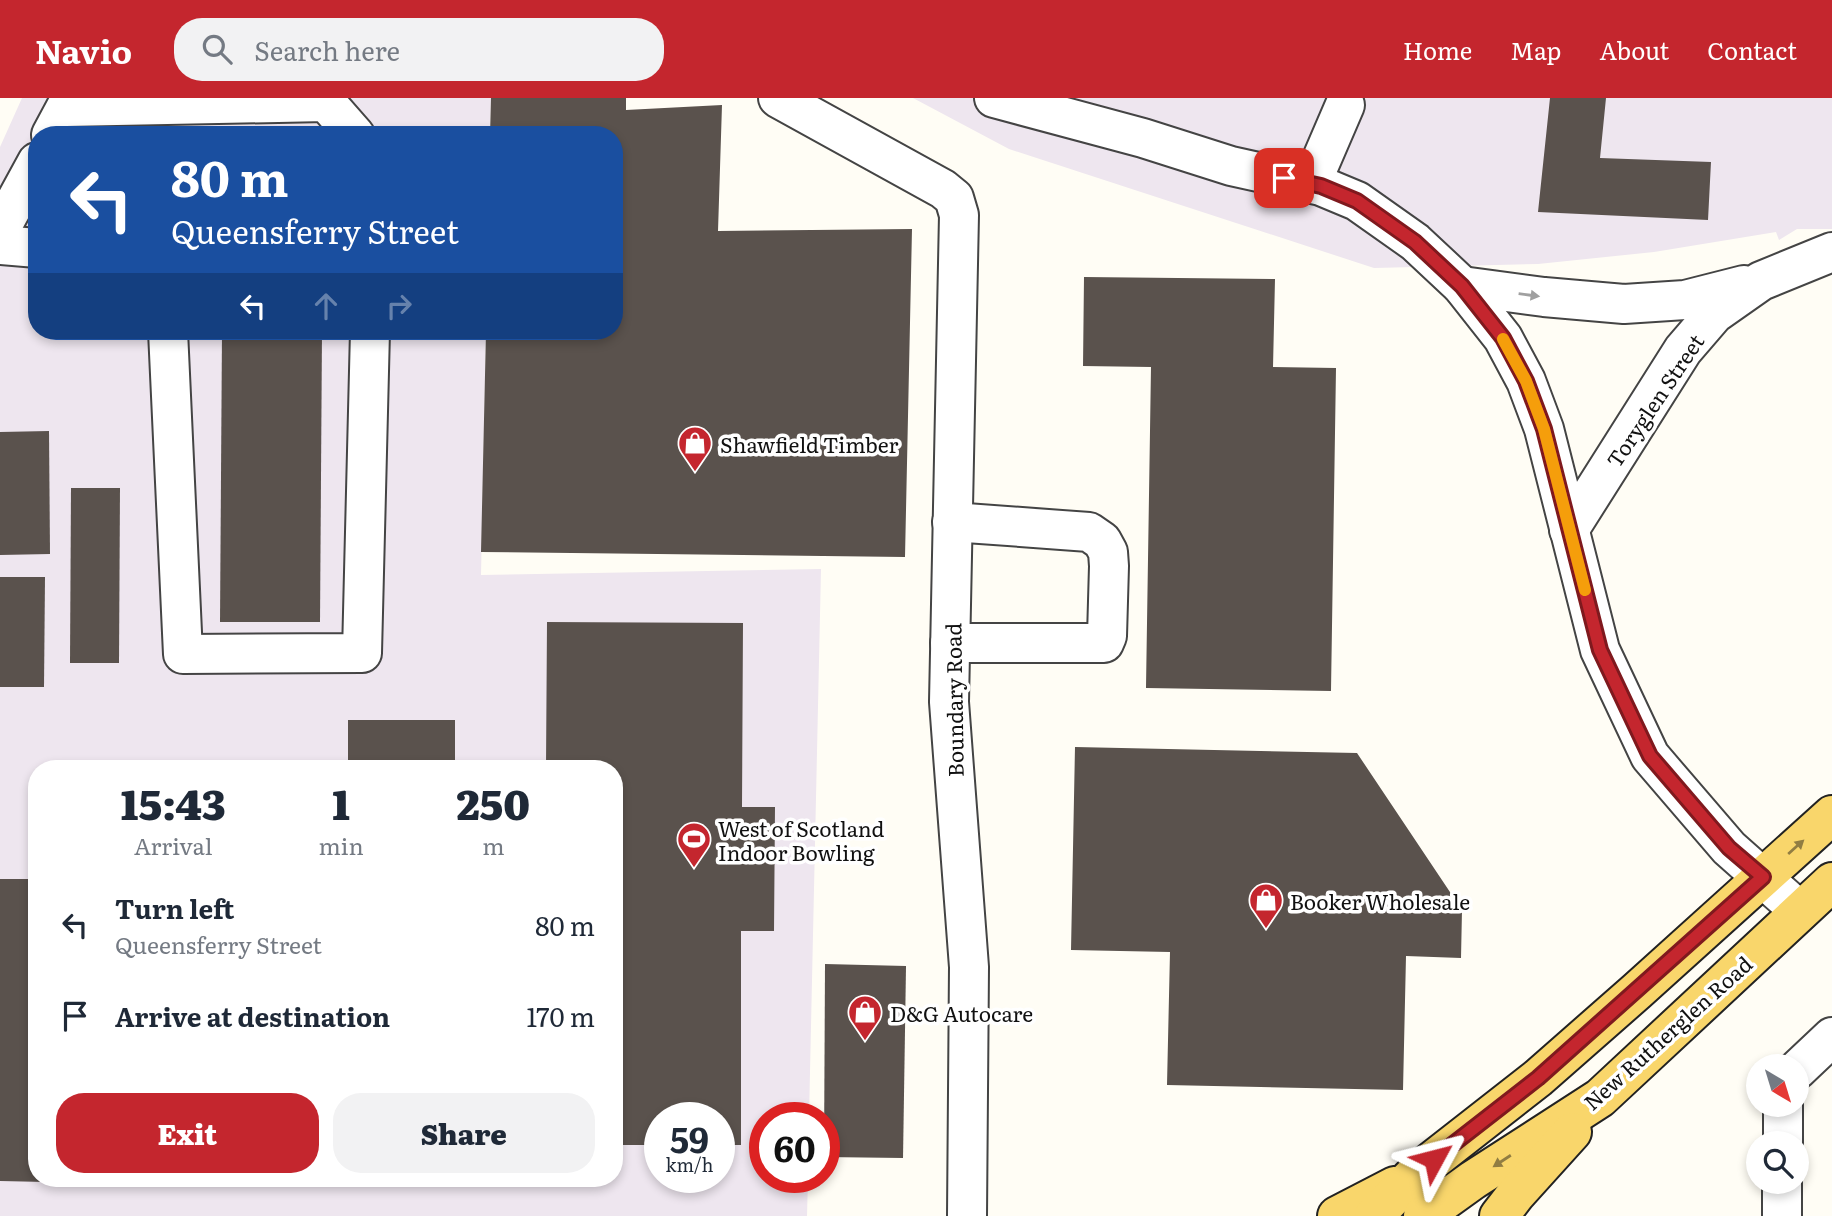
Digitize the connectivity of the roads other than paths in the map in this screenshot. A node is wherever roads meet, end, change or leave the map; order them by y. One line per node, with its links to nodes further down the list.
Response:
1 (778, 98): 16 (street, Boundary Road)
2 (994, 98): 7 (street)
3 (1345, 105): 7 (street)
4 (56, 126): 5 (street)
5 (347, 126)
6 (28, 179): 8 (street)
7 (1311, 184): 13 (street)
8 (0, 230)
9 (0, 245): 10 (street)
10 (28, 247)
11 (1832, 252): 12 (street, Toryglen Street)
12 (1761, 281): 13 (street, one-way to 12); 17 (street, Toryglen Street)
13 (1462, 286): 17 (street)
14 (168, 340): 15 (street)
15 (370, 340)
16 (952, 522): 18 (street, Boundary Road); 18 (street)
17 (1569, 530): 20 (street)
18 (950, 643): 28 (street, Boundary Road)
19 (1832, 815): 20 (main road, one-way to 19)
20 (1763, 877): 22 (street); 26 (main road)
21 (1832, 882): 22 (main road, New Rutherglen Road)
22 (1800, 911): 25 (main road, New Rutherglen Road)
23 (1832, 1037): 24 (street)
24 (1810, 1058)
25 (1600, 1098): 31 (main road, New Rutherglen Road, one-way to 31); 32 (main road)
26 (1413, 1175): 29 (main road); 30 (main road)
27 (1782, 1194): 33 (street)
28 (967, 1216)
29 (1337, 1216)
30 (1374, 1216)
31 (1423, 1216)
32 (1499, 1216)
33 (1782, 1216)

